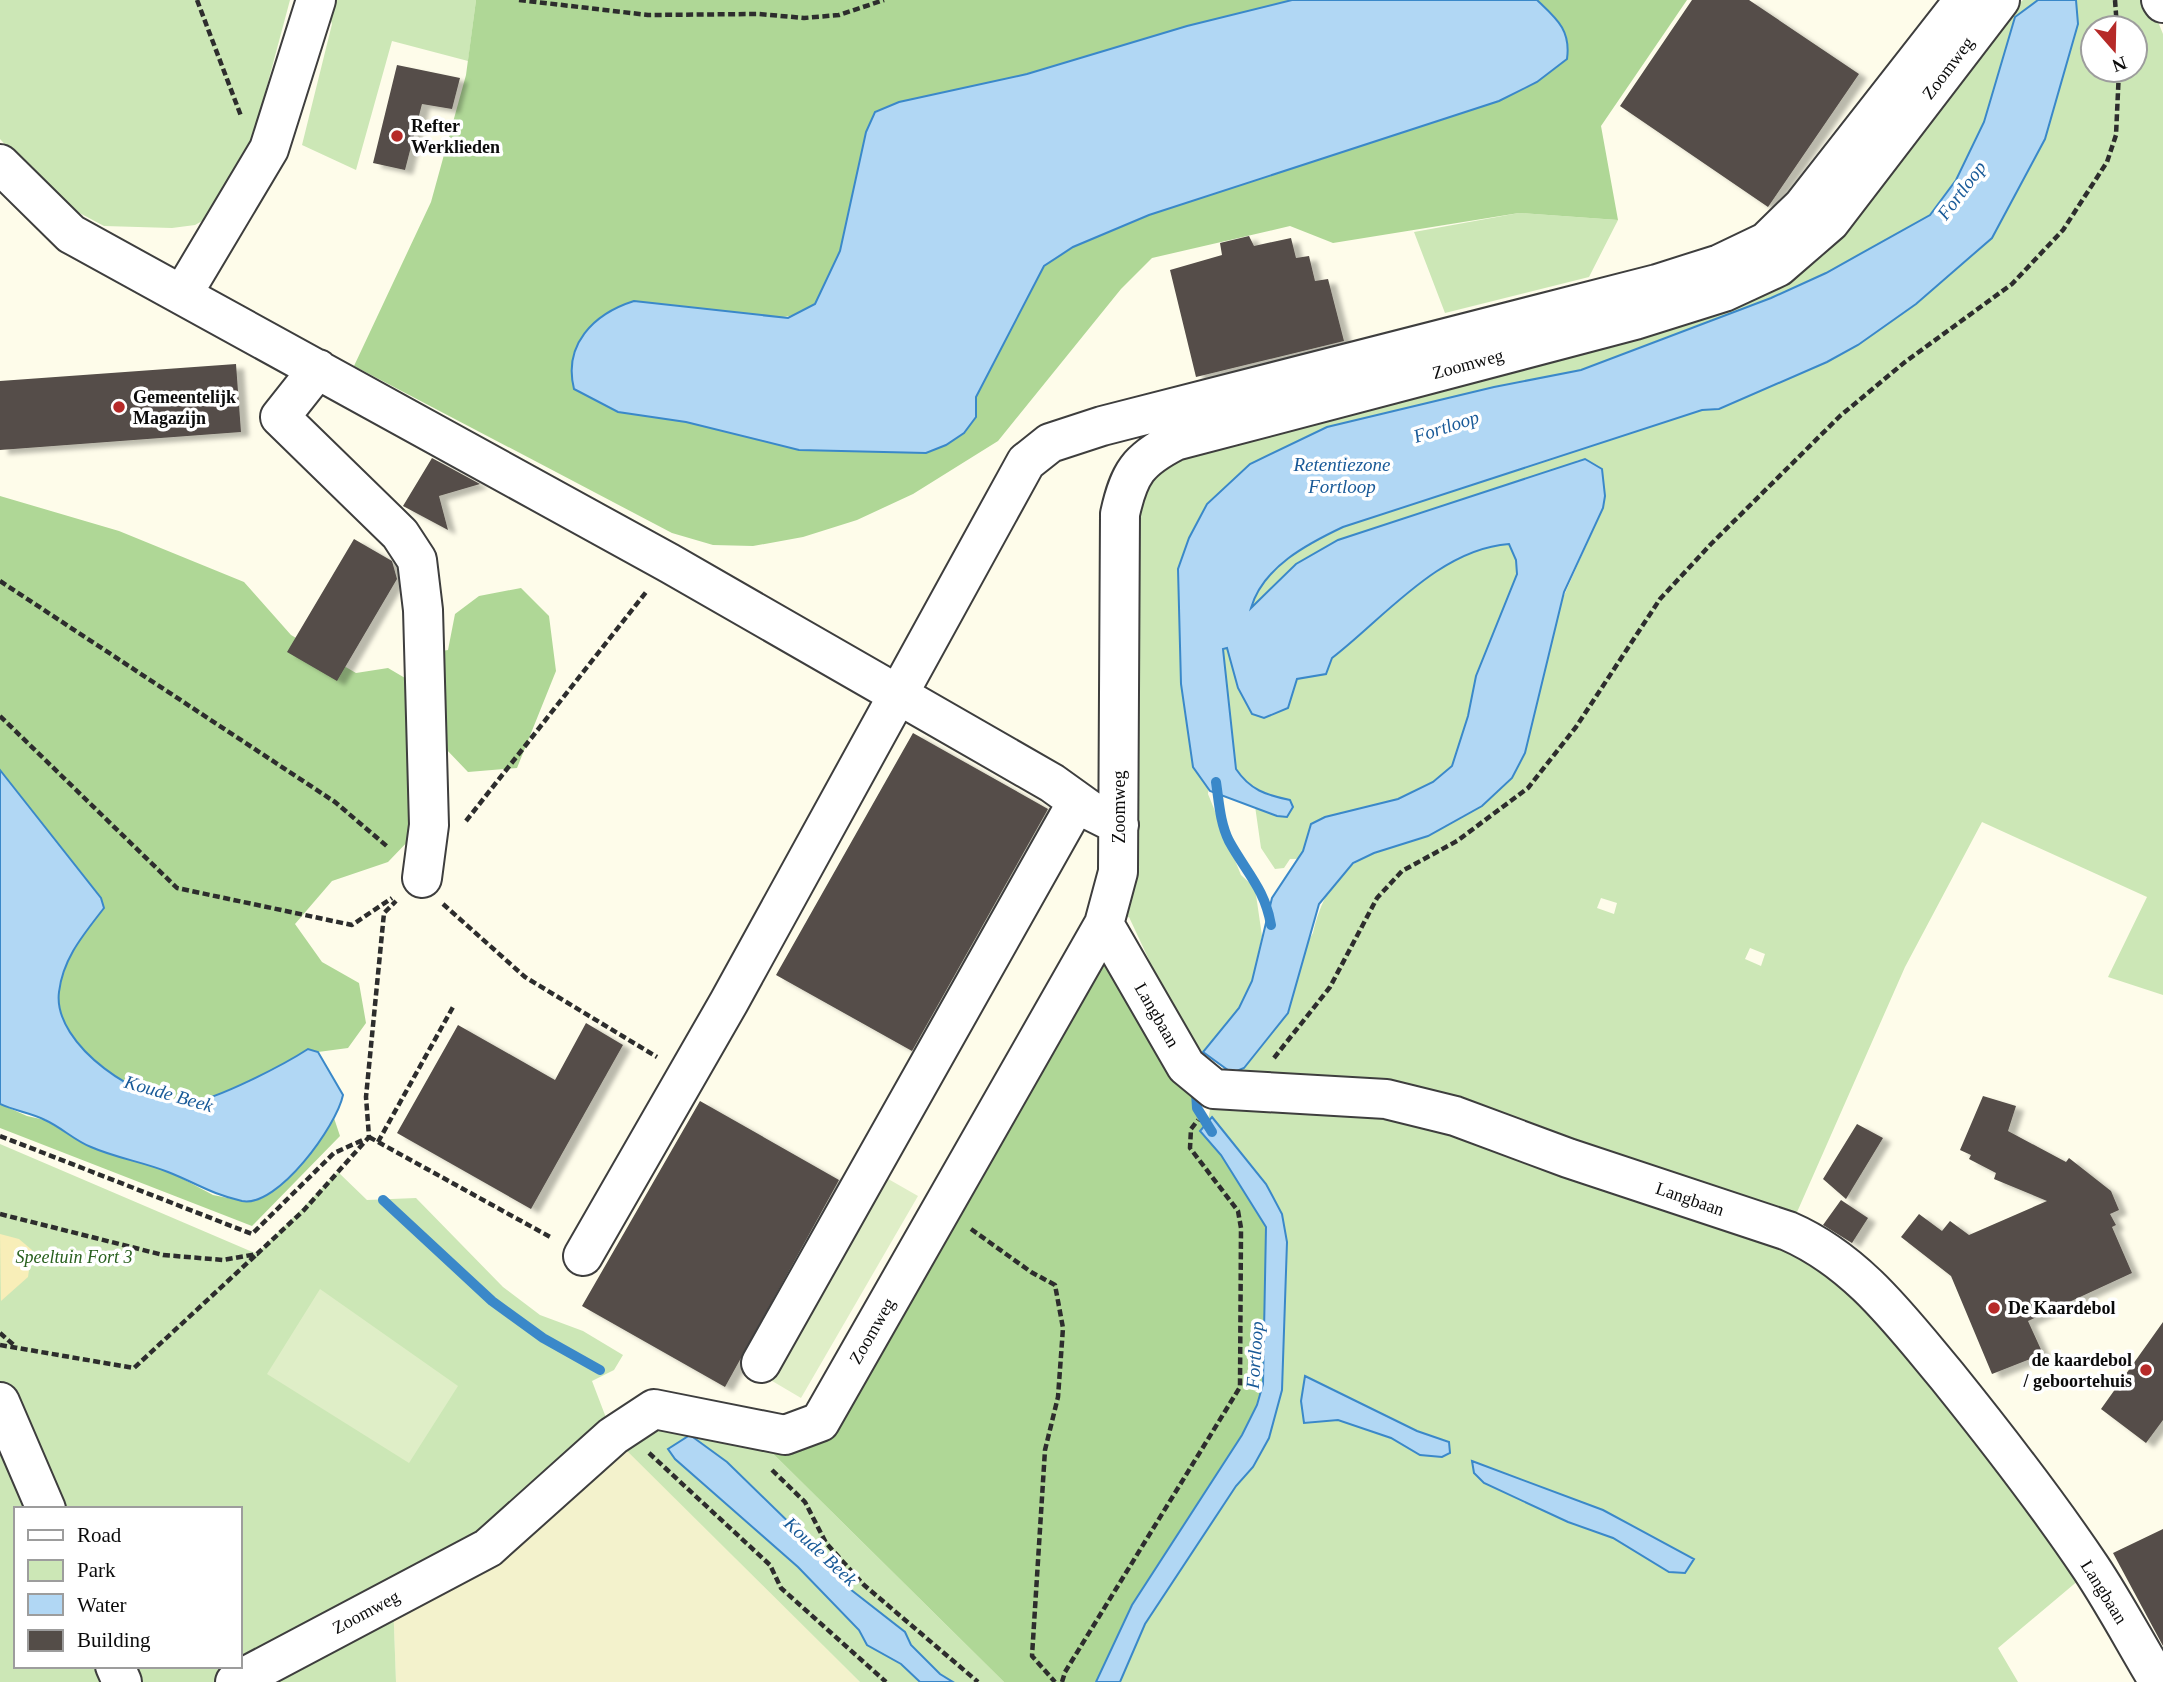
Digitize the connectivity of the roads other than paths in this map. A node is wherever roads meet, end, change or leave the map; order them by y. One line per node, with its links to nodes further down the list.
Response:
1 (316, 0): 5 (street)
2 (1964, 0): 7 (street)
3 (2000, 0): 9 (street, Zoomweg)
4 (0, 164): 5 (street)
5 (182, 295): 6 (street)
6 (318, 369): 7 (street); 10 (street)
7 (897, 694): 8 (street); 12 (street)
8 (1077, 802): 9 (street); 13 (street)
9 (1119, 825): 11 (street, Zoomweg)
10 (422, 878)
11 (1104, 924): 16 (street, Zoomweg); 17 (street, Langbaan)
12 (583, 1256)
13 (761, 1363)
14 (0, 1402): 15 (street)
15 (46, 1507)
16 (235, 1682)
17 (2159, 1682)

